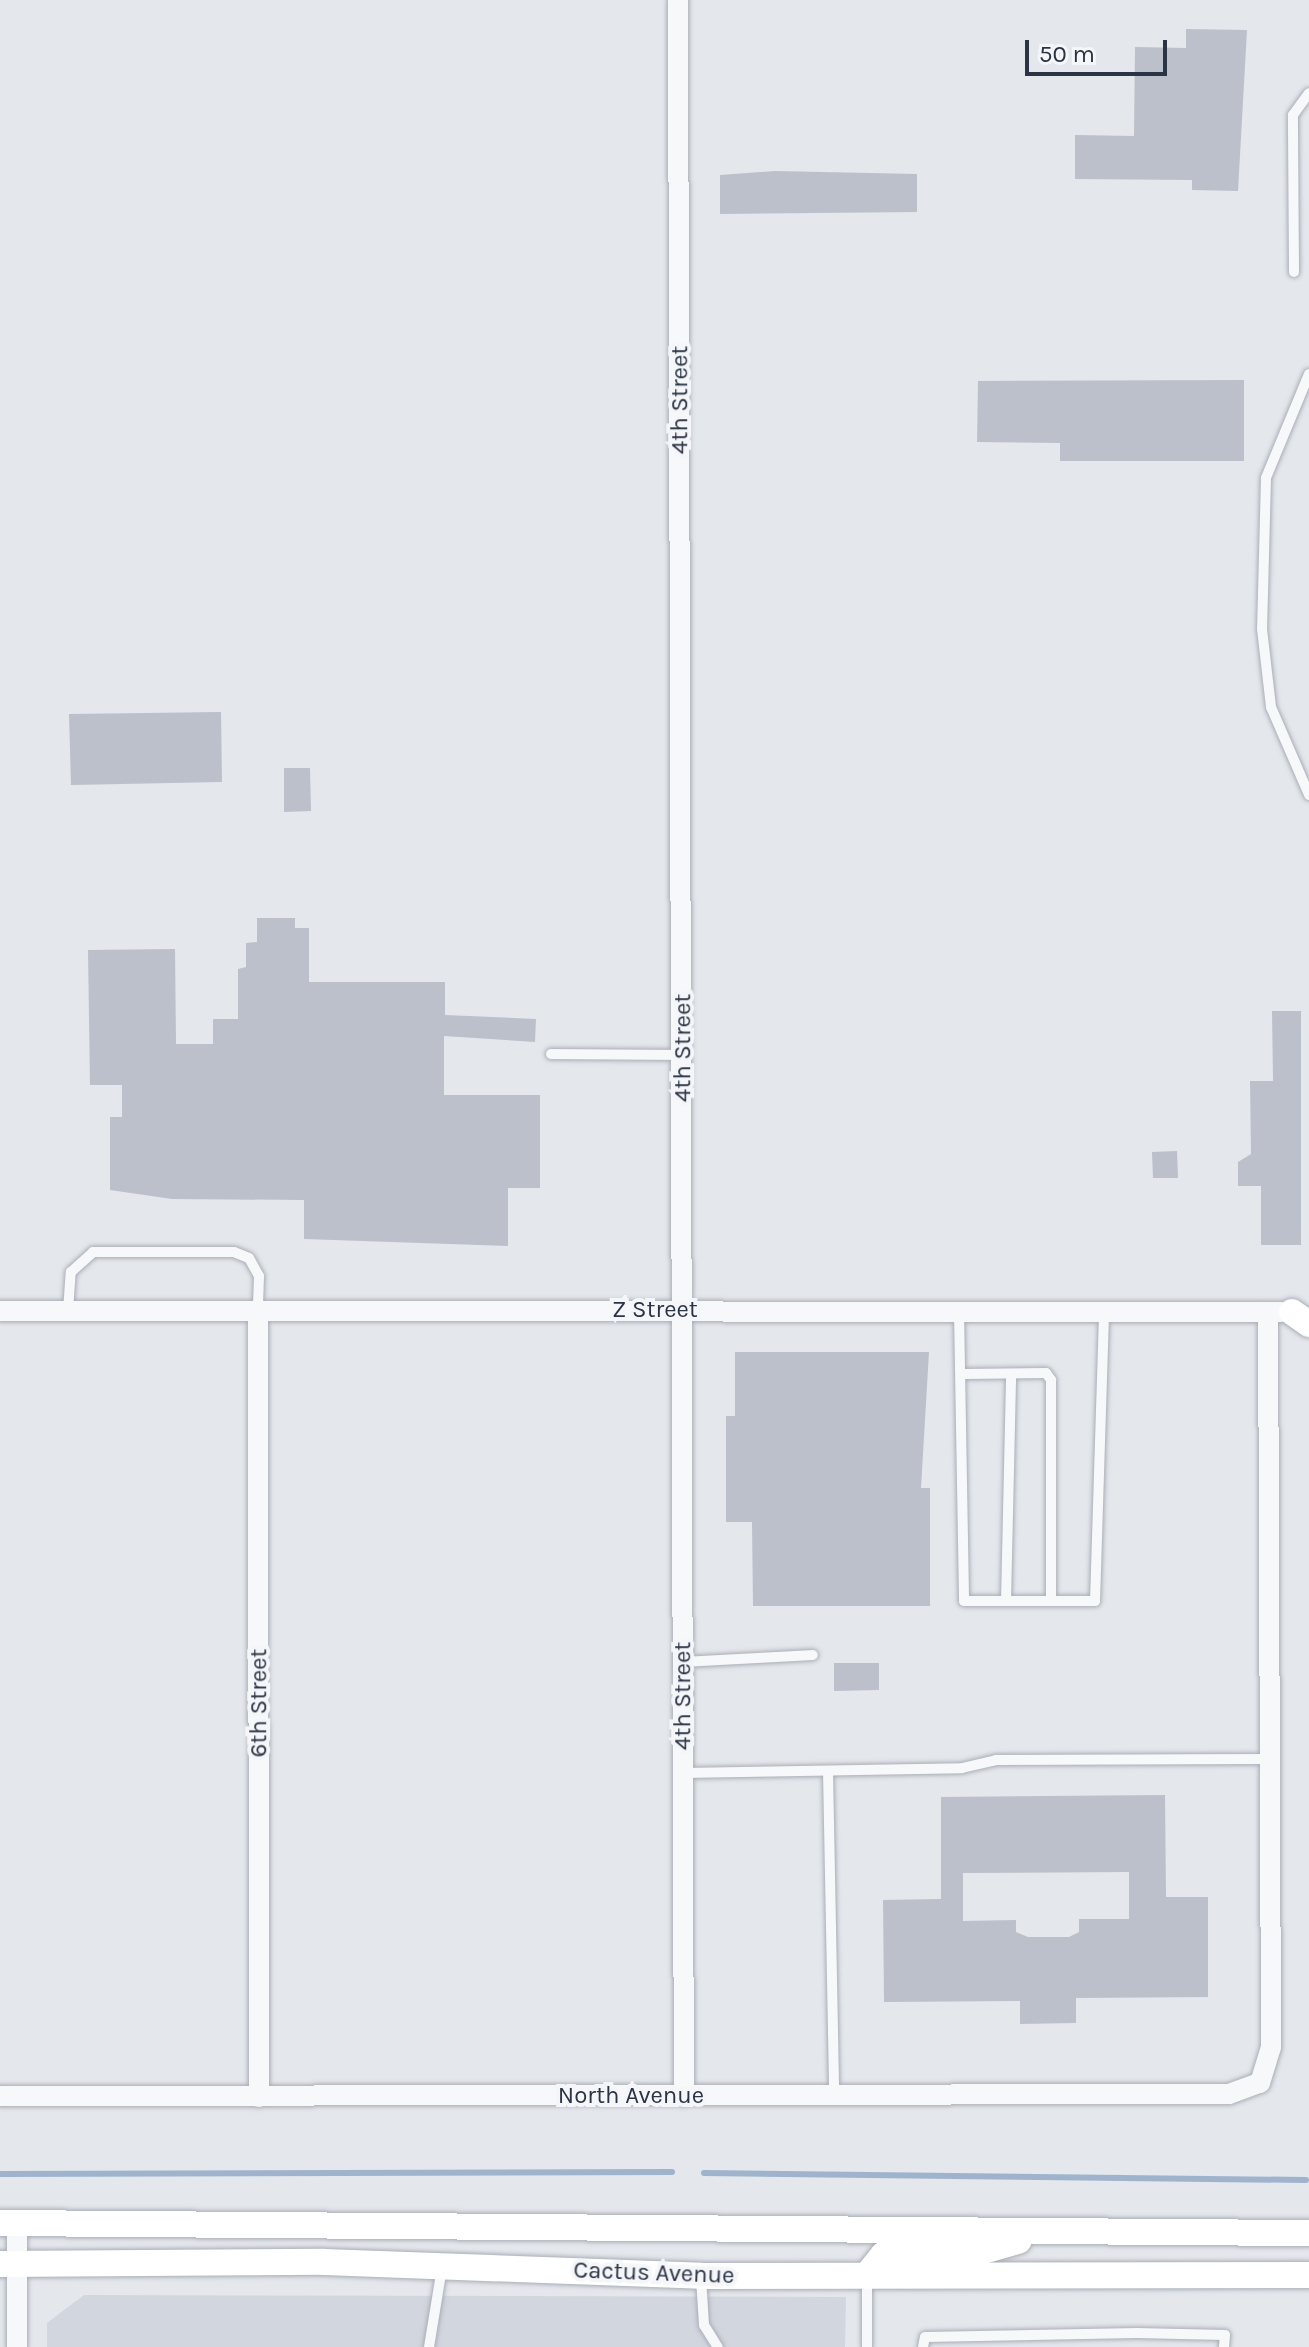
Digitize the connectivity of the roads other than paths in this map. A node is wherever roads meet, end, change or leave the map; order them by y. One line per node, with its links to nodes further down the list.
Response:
1 (678, 0): 7 (street, 4th Street)
2 (1309, 93): 3 (lane)
3 (1294, 272)
4 (1309, 374): 5 (lane)
5 (1309, 795)
6 (551, 1054): 7 (lane)
7 (683, 1055): 8 (street, 4th Street)
8 (684, 1309): 9 (street, Z Street); 10 (street, Z Street); 20 (street, 4th Street)
9 (959, 1309): 11 (street, Z Street); 15 (lane)
10 (258, 1310): 13 (street, Z Street); 13 (lane); 27 (street, 6th Street)
11 (1104, 1310): 14 (street, Z Street); 17 (lane)
12 (0, 1311): 13 (street, Z Street)
13 (68, 1311)
14 (1294, 1315): 21 (street)
15 (964, 1374): 16 (lane); 18 (lane)
16 (1011, 1374): 17 (lane); 18 (lane)
17 (1051, 1600): 18 (lane)
18 (1006, 1601)
19 (813, 1655): 20 (lane)
20 (683, 1662): 23 (street, 4th Street)
21 (1270, 1759): 22 (lane); 24 (street, North Avenue)
22 (828, 1771): 23 (lane); 24 (lane)
23 (683, 1773): 26 (street, 4th Street)
24 (834, 2095): 26 (street, North Avenue)
25 (0, 2096): 27 (street, North Avenue)
26 (684, 2096): 27 (street, North Avenue)
27 (259, 2097)
28 (8, 2223): 29 (main road, Cactus Avenue); 31 (street)
29 (1049, 2233): 30 (main road, Cactus Avenue); 33 (main road)
30 (1309, 2233)
31 (8, 2264): 32 (main road, Cactus Avenue); 36 (street)
32 (443, 2266): 35 (main road, Cactus Avenue); 37 (lane)
33 (867, 2275): 34 (main road, Cactus Avenue); 35 (main road, Cactus Avenue); 39 (lane)
34 (1309, 2275)
35 (701, 2276): 38 (lane)
36 (17, 2347)
37 (429, 2347)
38 (718, 2347)
39 (867, 2347)
40 (923, 2347): 41 (lane)
41 (1224, 2347)

